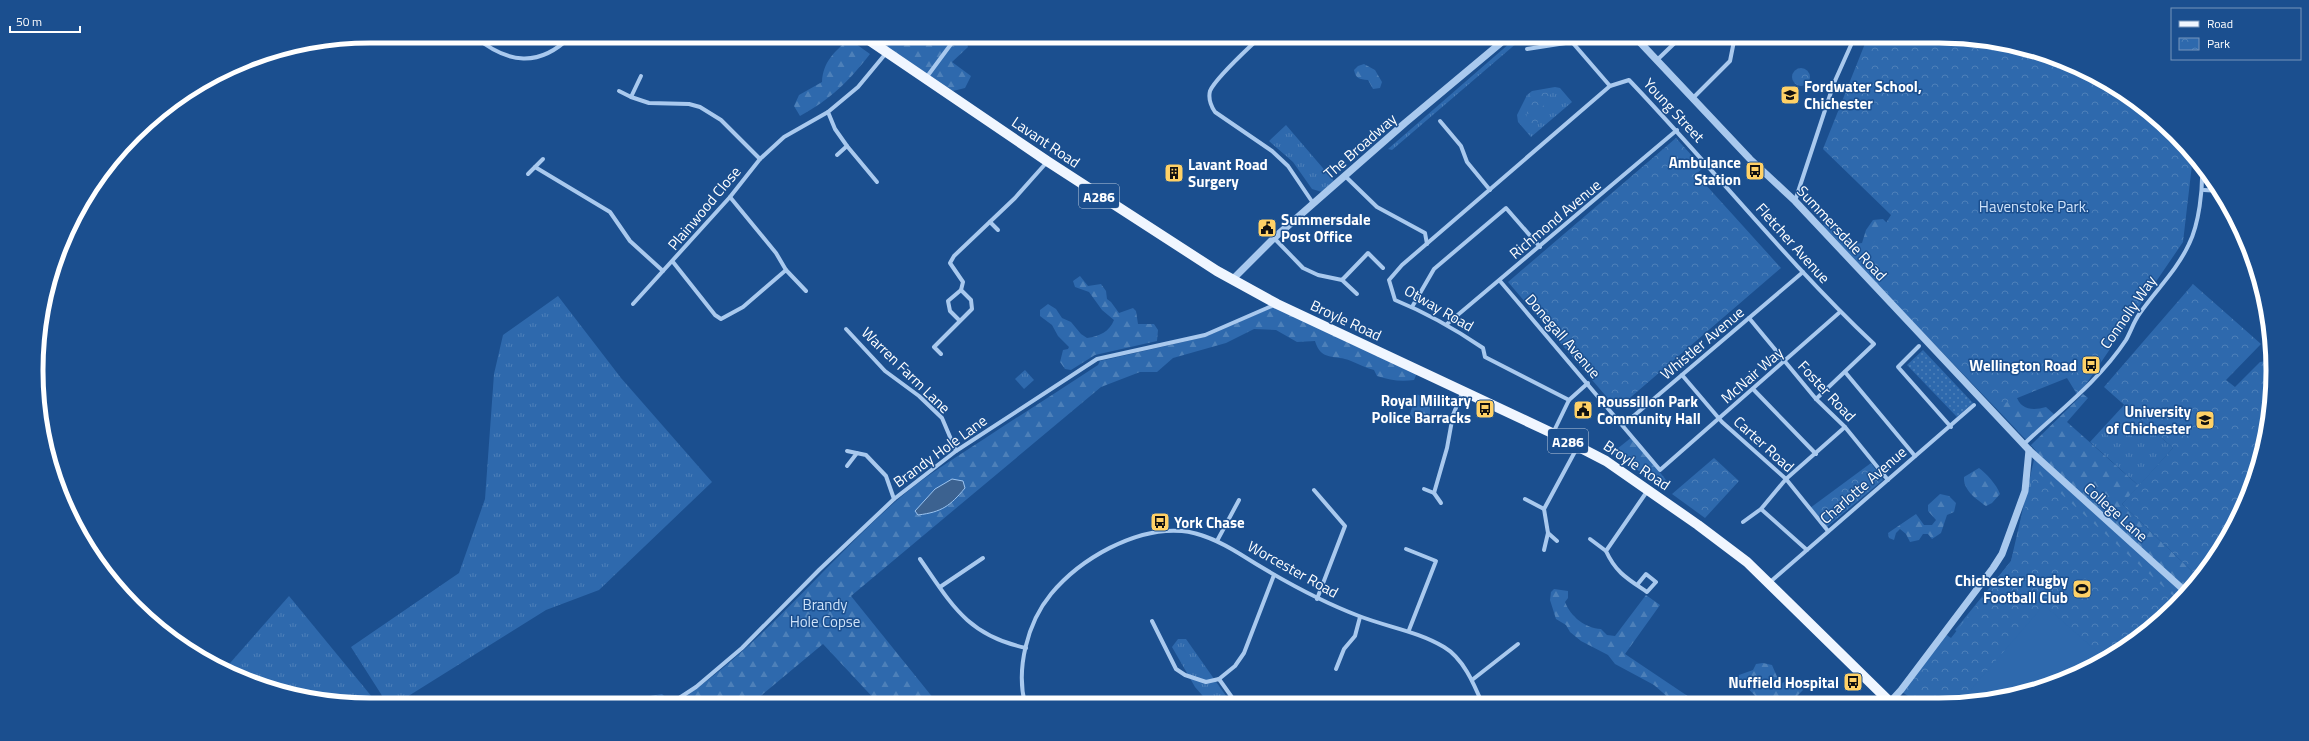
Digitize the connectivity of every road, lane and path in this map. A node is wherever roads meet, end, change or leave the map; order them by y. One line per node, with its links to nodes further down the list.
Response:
1 (485, 43): 2 (street)
2 (563, 43)
3 (874, 43): 14 (main road, Lavant Road / A286)
4 (952, 43): 17 (street)
5 (1254, 43): 41 (street)
6 (1502, 43): 33 (street, The Broadway)
7 (1566, 43): 13 (street)
8 (1573, 43): 18 (street)
9 (1641, 43): 15 (street, Summersdale Road)
10 (1675, 43): 15 (street)
11 (1734, 43): 21 (street)
12 (1851, 43): 40 (street)
13 (1527, 49)
14 (887, 51): 17 (main road, Lavant Road / A286); 22 (street, Plainwood Close)
15 (1657, 60): 21 (street, Summersdale Road)
16 (641, 76): 20 (street)
17 (926, 78): 30 (main road, Lavant Road / A286)
18 (1610, 86): 24 (street, Young Street); 36 (street, Otway Road)
19 (619, 91): 20 (street, Plainwood Close)
20 (632, 97): 28 (street, Plainwood Close)
21 (1693, 98): 40 (street, Summersdale Road)
22 (828, 112): 25 (street); 28 (street, Plainwood Close)
23 (1440, 121): 36 (street)
24 (1677, 130): 26 (street, Young Street); 46 (street, Richmond Avenue)
25 (847, 146): 27 (street); 35 (street)
26 (1698, 154): 51 (street, Fletcher Avenue)
27 (837, 155)
28 (760, 158): 39 (street, Plainwood Close)
29 (543, 159): 31 (street)
30 (1047, 161): 42 (street); 52 (main road, Lavant Road / A286)
31 (536, 167): 32 (street); 50 (street, Plainwood Close)
32 (528, 174)
33 (1345, 176): 41 (street, The Broadway); 45 (street)
34 (2203, 178): 37 (street, Connolly Way)
35 (877, 182)
36 (1490, 190): 45 (street, Otway Road)
37 (2204, 190): 38 (street); 82 (street, Connolly Way)
38 (2212, 190)
39 (730, 197): 47 (street, Plainwood Close); 49 (street)
40 (1795, 201): 82 (street, Summersdale Road)
41 (1313, 204): 44 (street, The Broadway)
42 (990, 222): 43 (street); 55 (street)
43 (998, 230)
44 (1274, 238): 52 (street, The Broadway); 53 (street)
45 (1427, 244): 60 (street, Otway Road)
46 (1540, 247): 54 (street, Richmond Avenue); 60 (street)
47 (673, 262): 49 (street); 50 (street, Plainwood Close)
48 (1384, 268): 53 (street)
49 (786, 270): 56 (street)
50 (663, 271): 58 (street, Plainwood Close)
51 (1803, 272): 61 (street, Fletcher Avenue); 62 (street, Whistler Avenue)
52 (1232, 280): 59 (main road, Lavant Road / A286)
53 (1342, 280): 57 (street)
54 (1500, 280): 64 (street, Richmond Avenue); 71 (street, Donegall Avenue)
55 (961, 290): 63 (street); 63 (street)
56 (806, 291)
57 (1357, 294)
58 (633, 304)
59 (1276, 304): 73 (main road, Broyle Road / A286); 86 (street, Brandy Hole Lane)
60 (1412, 307): 64 (street, Otway Road)
61 (1840, 312): 68 (street, McNair Way); 69 (street, Fletcher Avenue)
62 (1749, 318): 68 (street, Foster Road); 70 (street, Whistler Avenue)
63 (959, 320): 67 (street)
64 (1447, 324): 75 (street, Otway Road)
65 (846, 329): 86 (street, Warren Farm Lane)
66 (1919, 346): 79 (street)
67 (941, 354)
68 (1785, 363): 72 (street, McNair Way); 74 (street, Foster Road)
69 (1845, 372): 74 (street); 89 (street)
70 (1682, 375): 77 (street, Carter Road); 78 (street, Whistler Avenue)
71 (1588, 383): 75 (street); 78 (street, Donegall Avenue)
72 (1754, 389): 77 (street, McNair Way); 88 (street)
73 (1463, 391): 81 (main road, Broyle Road / A286); 96 (street)
74 (1816, 399): 80 (street, Foster Road)
75 (1570, 400): 81 (street)
76 (1974, 405): 79 (street, Charlotte Avenue)
77 (1720, 419): 78 (street, McNair Way); 91 (street, Carter Road)
78 (1623, 425)
79 (1951, 427): 89 (street, Charlotte Avenue)
80 (1845, 428): 88 (street); 92 (street, Foster Road)
81 (1552, 433): 83 (main road, Broyle Road / A286)
82 (2024, 444): 84 (street, Summersdale Road)
83 (1578, 446): 95 (main road, Broyle Road / A286); 101 (street)
84 (2029, 450): 119 (street, College Lane); 134 (street)
85 (847, 451): 87 (street)
86 (956, 451): 97 (street, Brandy Hole Lane)
87 (857, 454): 90 (street); 97 (street)
88 (1816, 454): 91 (street)
89 (1915, 456): 92 (street, Charlotte Avenue)
90 (847, 466)
91 (1786, 479): 102 (street); 104 (street, Carter Road)
92 (1888, 480): 104 (street, Charlotte Avenue)
93 (1424, 489): 96 (street)
94 (1314, 490): 120 (street)
95 (1649, 490): 112 (street); 116 (main road, Broyle Road / A286)
96 (1434, 493): 100 (street)
97 (894, 499): 129 (street, Brandy Hole Lane)
98 (1524, 499): 101 (street)
99 (1239, 500): 107 (street)
100 (1441, 503)
101 (1544, 509): 105 (street)
102 (1760, 509): 103 (street); 111 (street)
103 (1743, 522)
104 (1828, 531): 111 (street, Charlotte Avenue)
105 (1548, 533): 108 (street); 110 (street)
106 (1590, 539): 112 (street)
107 (1217, 541): 115 (street, Worcester Road); 125 (street, Worcester Road)
108 (1557, 541)
109 (1406, 549): 123 (street)
110 (1544, 550)
111 (1807, 550): 116 (street, Charlotte Avenue)
112 (1606, 551): 117 (street)
113 (983, 558): 118 (street)
114 (920, 559): 118 (street)
115 (1274, 575): 120 (street, Worcester Road); 127 (street)
116 (1769, 583): 133 (main road, Broyle Road / A286)
117 (1637, 585): 117 (street)
118 (940, 587): 125 (street)
119 (2182, 589)
120 (1317, 598): 121 (street, Worcester Road)
121 (1360, 617): 123 (street, Worcester Road); 126 (street)
122 (1152, 622): 127 (street)
123 (1409, 630): 128 (street, Worcester Road)
124 (1518, 644): 128 (street)
125 (1026, 648): 130 (street, Worcester Road)
126 (1336, 669)
127 (1220, 679): 131 (street)
128 (1472, 680): 132 (street, Worcester Road)
129 (679, 698)
130 (1024, 698)
131 (1233, 698)
132 (1480, 698)
133 (1886, 698)
134 (1894, 698)

